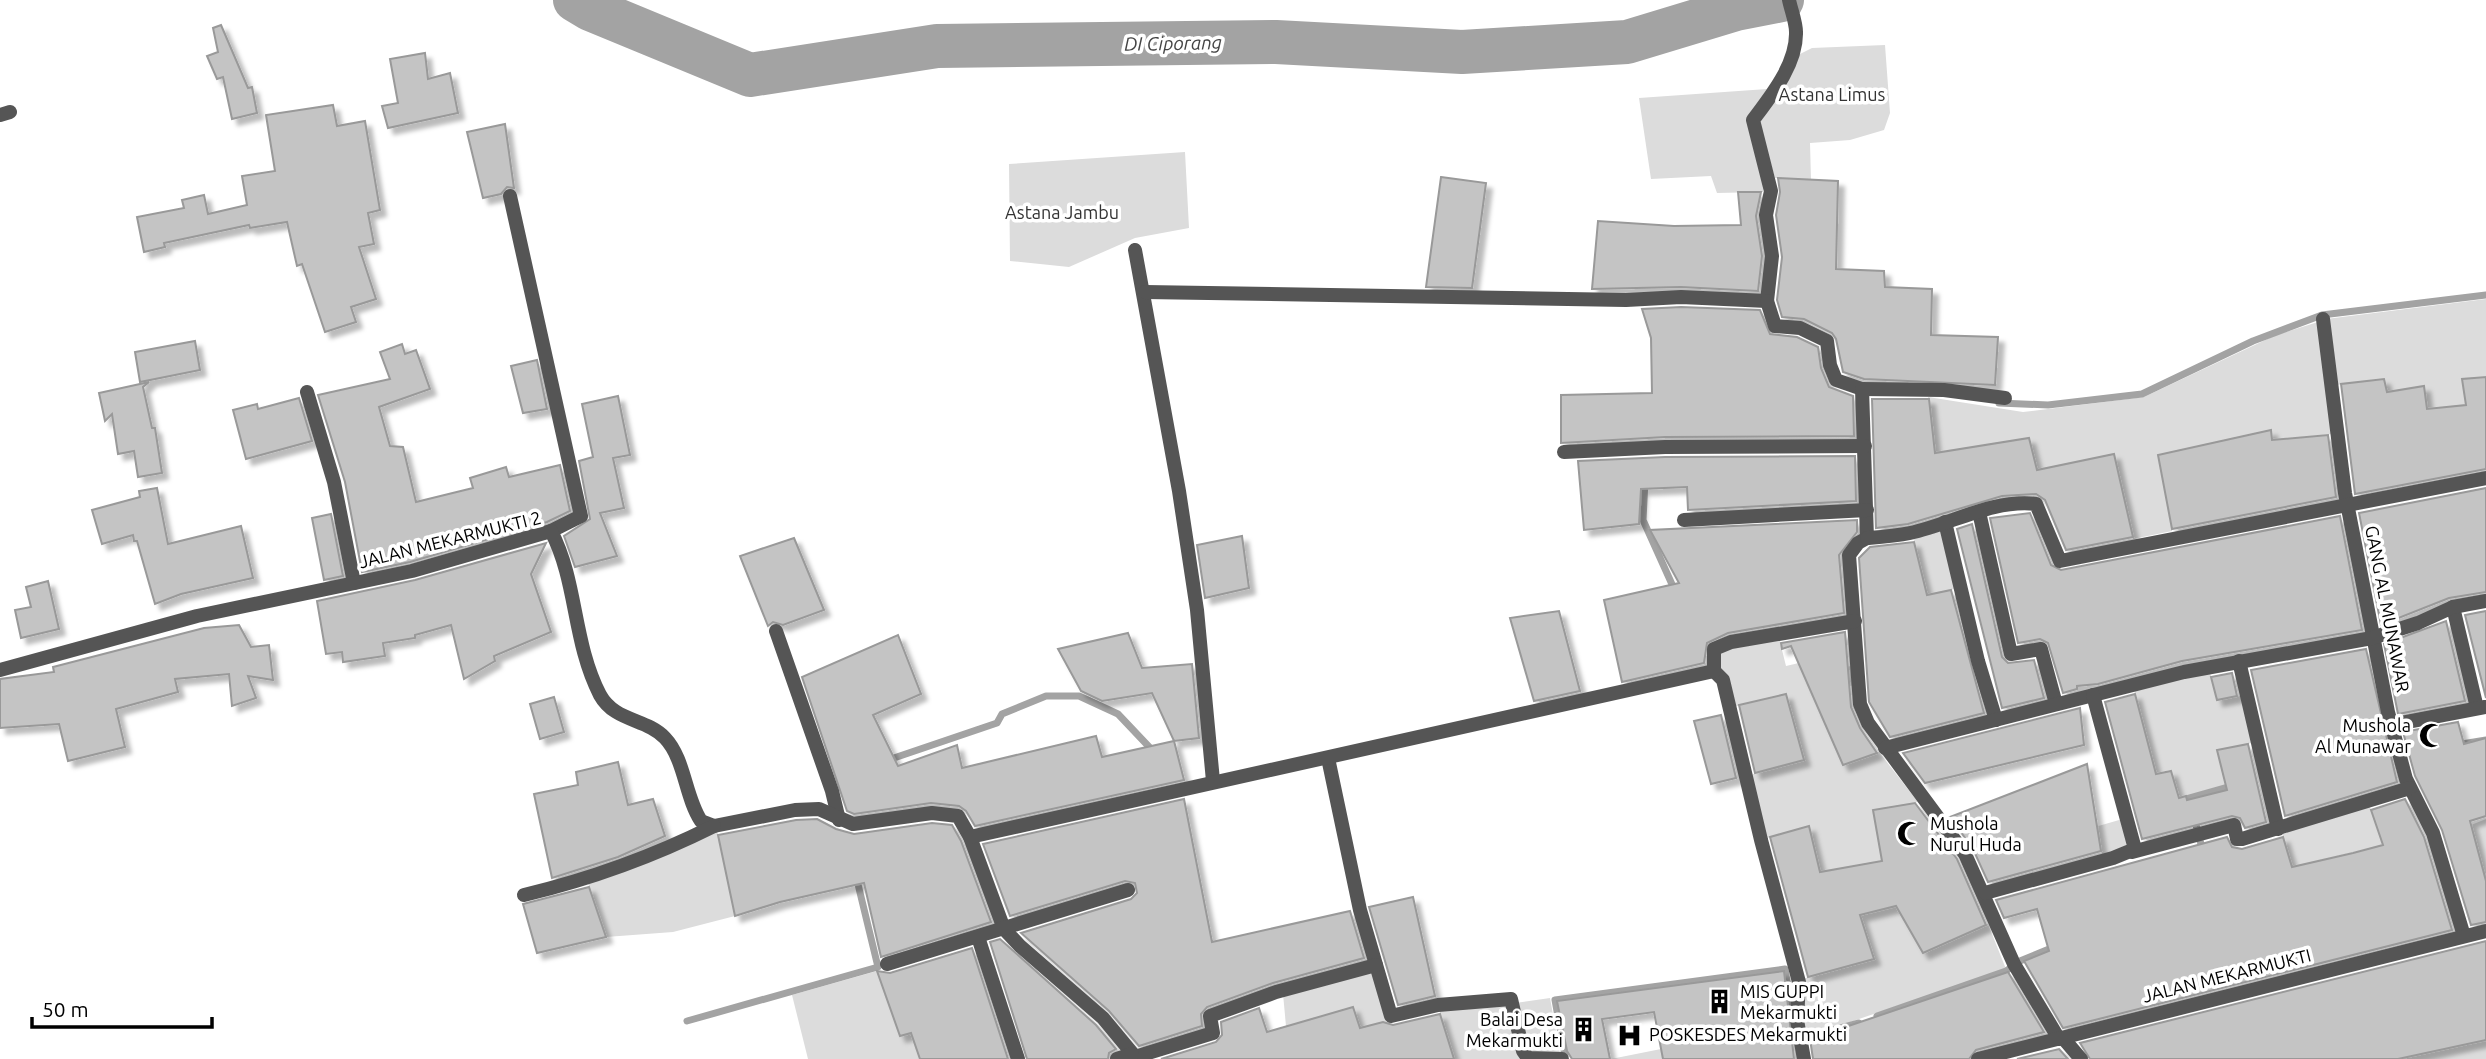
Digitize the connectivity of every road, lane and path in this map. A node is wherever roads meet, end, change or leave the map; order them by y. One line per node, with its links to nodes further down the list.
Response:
1 (1789, 0): 5 (street)
2 (510, 196): 18 (street)
3 (1135, 250): 4 (street)
4 (1145, 292): 5 (street); 36 (street)
5 (1766, 301): 7 (street)
6 (2323, 320): 13 (street, GANG AL MUNAWAR)
7 (1862, 389): 9 (street); 10 (street)
8 (307, 392): 20 (street)
9 (2005, 398)
10 (1865, 446): 11 (street); 14 (street)
11 (1564, 452)
12 (2486, 478): 13 (street)
13 (2348, 505): 15 (street); 25 (street, GANG AL MUNAWAR)
14 (1867, 510): 16 (street); 19 (street)
15 (1979, 512): 17 (street); 30 (street)
16 (1684, 520)
17 (1945, 522): 19 (street); 32 (street)
18 (551, 531): 20 (street, JALAN MEKARMUKTI 2); 39 (street, JALAN MEKARMUKTI 2)
19 (1867, 538): 23 (street)
20 (354, 583): 27 (street, JALAN MEKARMUKTI 2)
21 (2486, 601): 22 (street)
22 (2453, 607): 25 (street); 31 (street)
23 (1854, 621): 28 (street); 34 (street)
24 (776, 631): 38 (street)
25 (2372, 638): 26 (street); 33 (street, GANG AL MUNAWAR)
26 (2239, 661): 29 (street); 40 (street)
27 (0, 670)
28 (1714, 671): 35 (street); 57 (street)
29 (2092, 695): 30 (street); 42 (street)
30 (2056, 704): 32 (street)
31 (2482, 707): 33 (street)
32 (1996, 720): 34 (street)
33 (2391, 725): 37 (street, GANG AL MUNAWAR)
34 (1885, 748): 44 (street)
35 (1328, 758): 36 (street); 51 (street)
36 (1213, 781): 41 (street)
37 (2410, 788): 40 (street); 48 (street, GANG AL MUNAWAR)
38 (839, 820): 39 (street); 41 (street)
39 (714, 825): 45 (street)
40 (2278, 829): 42 (street)
41 (970, 837): 46 (street)
42 (2132, 852): 44 (street)
43 (1128, 890): 46 (street)
44 (1985, 893): 52 (street)
45 (524, 895)
46 (1004, 929): 49 (street); 53 (street)
47 (2486, 931): 48 (street, JALAN MEKARMUKTI)
48 (2464, 936): 52 (street, JALAN MEKARMUKTI)
49 (978, 937): 50 (street); 54 (street)
50 (887, 964)
51 (1376, 965): 53 (street); 56 (street)
52 (2061, 1038): 58 (street, JALAN MEKARMUKTI); 59 (street)
53 (1135, 1056): 55 (street)
54 (1018, 1059)
55 (1117, 1059)
56 (1562, 1059)
57 (1804, 1059)
58 (1978, 1059)
59 (2081, 1059)

